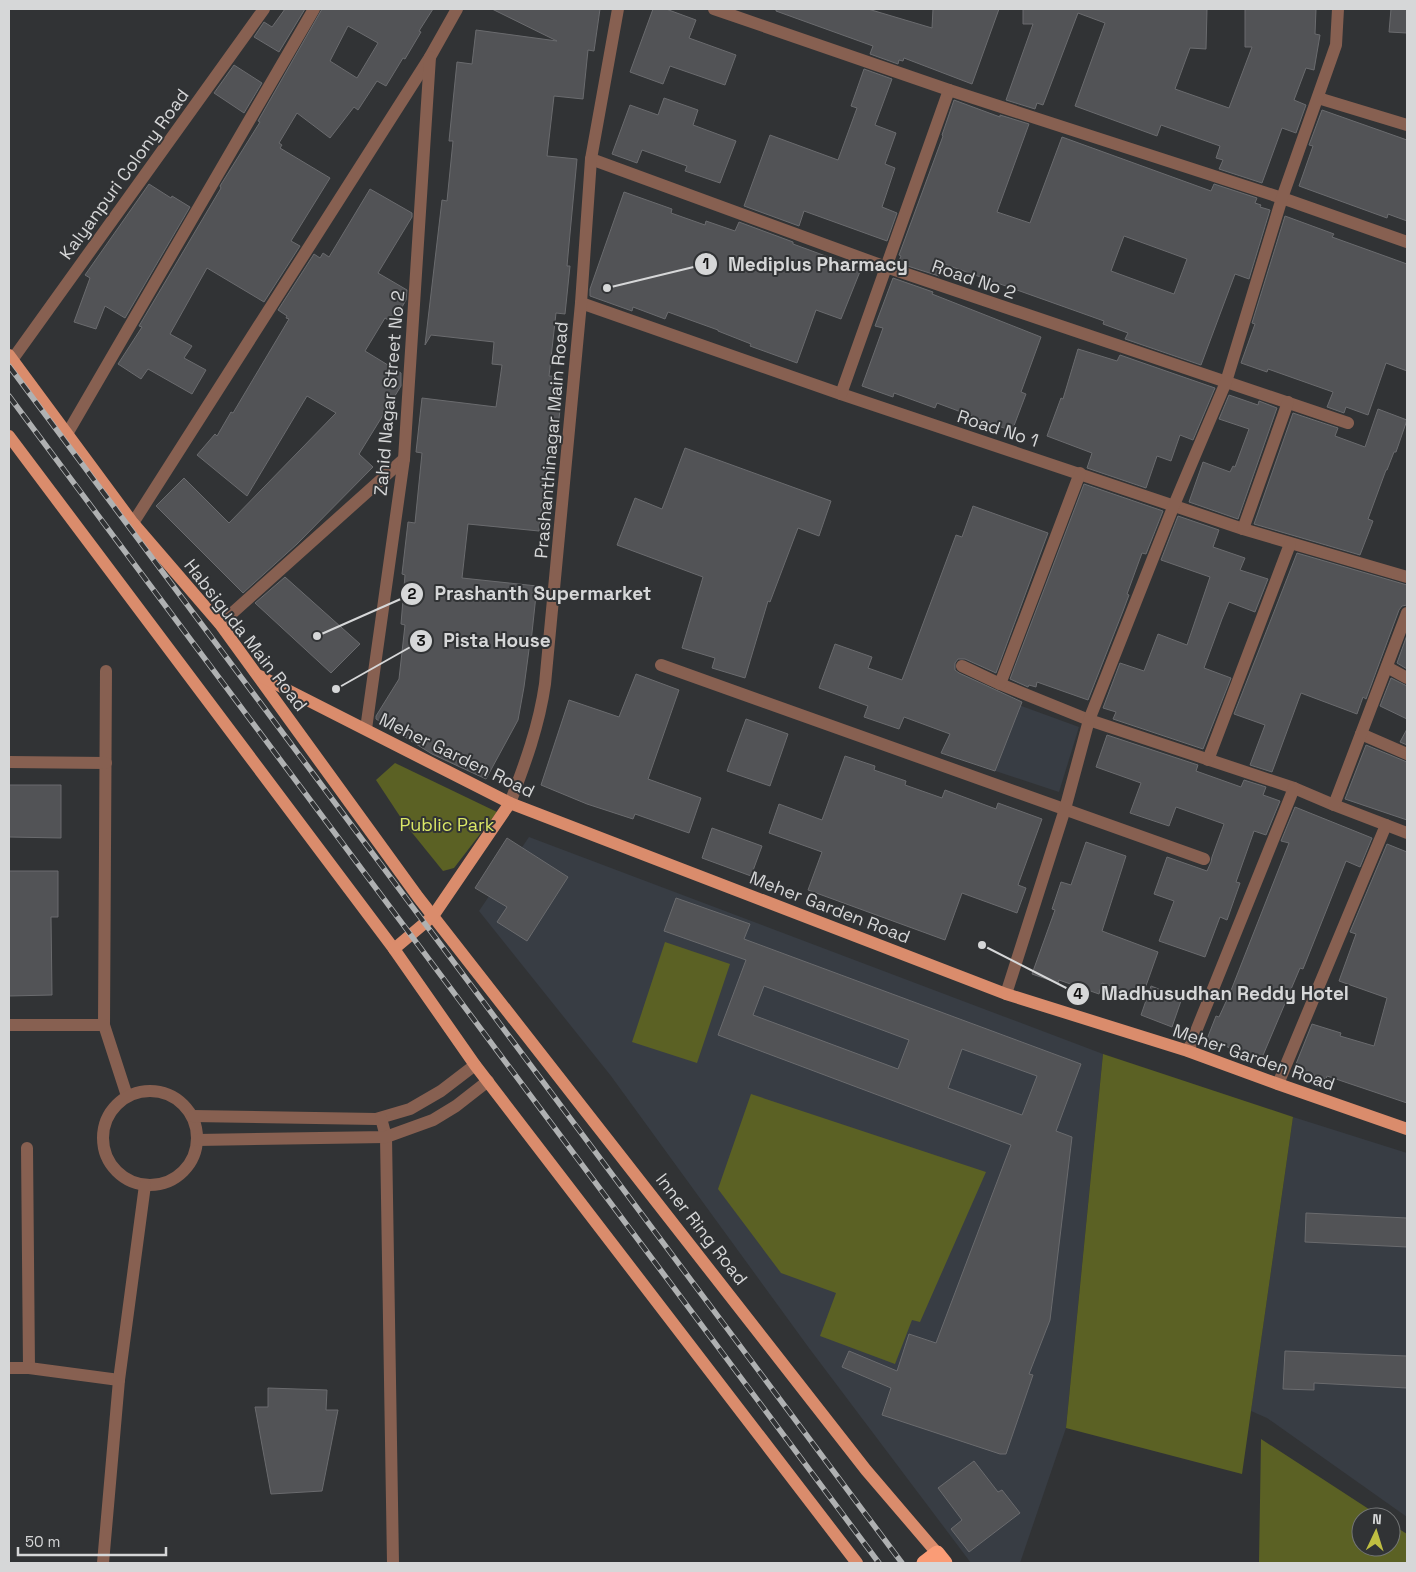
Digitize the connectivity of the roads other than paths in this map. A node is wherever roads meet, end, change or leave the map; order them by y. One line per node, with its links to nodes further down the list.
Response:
1 (264, 9): 16 (street, Kalyanpuri Colony Road)
2 (314, 9): 21 (street)
3 (456, 9): 7 (street)
4 (618, 9): 11 (street, Prashanthinagar Main Road)
5 (714, 9): 8 (street)
6 (1338, 9): 9 (street)
7 (430, 57): 23 (street, Zahid Nagar Street No 2); 26 (street)
8 (949, 90): 12 (street); 14 (street)
9 (1318, 98): 10 (street); 12 (street)
10 (1407, 125)
11 (591, 159): 14 (street, Road No 2); 15 (street, Prashanthinagar Main Road)
12 (1282, 198): 13 (street); 17 (street)
13 (1407, 242)
14 (886, 267): 17 (street, Road No 2); 18 (street)
15 (581, 304): 18 (street, Road No 1); 47 (street, Prashanthinagar Main Road)
16 (10, 357): 21 (main road, Habsiguda Main Road)
17 (1226, 382): 19 (street, Road No 2); 25 (street)
18 (841, 394): 24 (street, Road No 1)
19 (1288, 402): 20 (street, Road No 2); 27 (street)
20 (1348, 423)
21 (67, 434): 26 (main road, Habsiguda Main Road)
22 (9, 436): 54 (main road)
23 (404, 459): 31 (street); 40 (street, Zahid Nagar Street No 2)
24 (1080, 473): 25 (street, Road No 1); 38 (street)
25 (1174, 506): 27 (street, Road No 1); 39 (street)
26 (133, 523): 31 (main road, Habsiguda Main Road)
27 (1243, 529): 28 (street, Road No 1)
28 (1290, 544): 29 (street, Road No 1); 43 (street)
29 (1407, 577)
30 (1407, 613): 34 (street)
31 (220, 624): 36 (main road, Habsiguda Main Road)
32 (660, 665): 49 (street)
33 (962, 666): 38 (street)
34 (1387, 667): 37 (street); 41 (street)
35 (106, 671): 45 (street)
36 (258, 675): 40 (main road, Meher Garden Road); 53 (main road, Habsiguda Main Road)
37 (1407, 678)
38 (1000, 684): 39 (street)
39 (1089, 720): 43 (street); 49 (street)
40 (366, 729): 47 (main road, Meher Garden Road)
41 (1361, 734): 42 (street); 48 (street)
42 (1407, 754)
43 (1208, 760): 46 (street)
44 (9, 762): 45 (street)
45 (106, 763): 57 (street)
46 (1294, 788): 48 (street); 58 (street)
47 (510, 803): 53 (main road, Prashanthinagar Main Road); 55 (main road, Meher Garden Road)
48 (1334, 805): 50 (street)
49 (1064, 809): 52 (street); 55 (street)
50 (1386, 825): 51 (street); 61 (street)
51 (1407, 833)
52 (1204, 859)
53 (433, 916): 54 (main road, Prashanthinagar Main Road); 73 (main road, Inner Ring Road)
54 (394, 948): 59 (main road)
55 (1006, 994): 58 (main road, Meher Garden Road)
56 (9, 1025): 57 (street)
57 (104, 1025): 62 (street)
58 (1188, 1051): 61 (main road, Meher Garden Road)
59 (475, 1065): 60 (main road); 64 (street)
60 (488, 1081): 66 (street); 76 (main road)
61 (1278, 1084): 65 (main road, Meher Garden Road)
62 (127, 1096): 63 (street); 69 (street)
63 (192, 1116): 64 (street); 67 (street)
64 (381, 1118): 66 (street)
65 (1407, 1129)
66 (386, 1137): 67 (street); 75 (street)
67 (198, 1140): 69 (street)
68 (27, 1148): 71 (street)
69 (145, 1185): 72 (street)
70 (9, 1368): 71 (street)
71 (29, 1368): 72 (street)
72 (119, 1380): 74 (street)
73 (941, 1558): 77 (highway)
74 (103, 1563)
75 (393, 1563)
76 (857, 1563)
77 (924, 1563)

